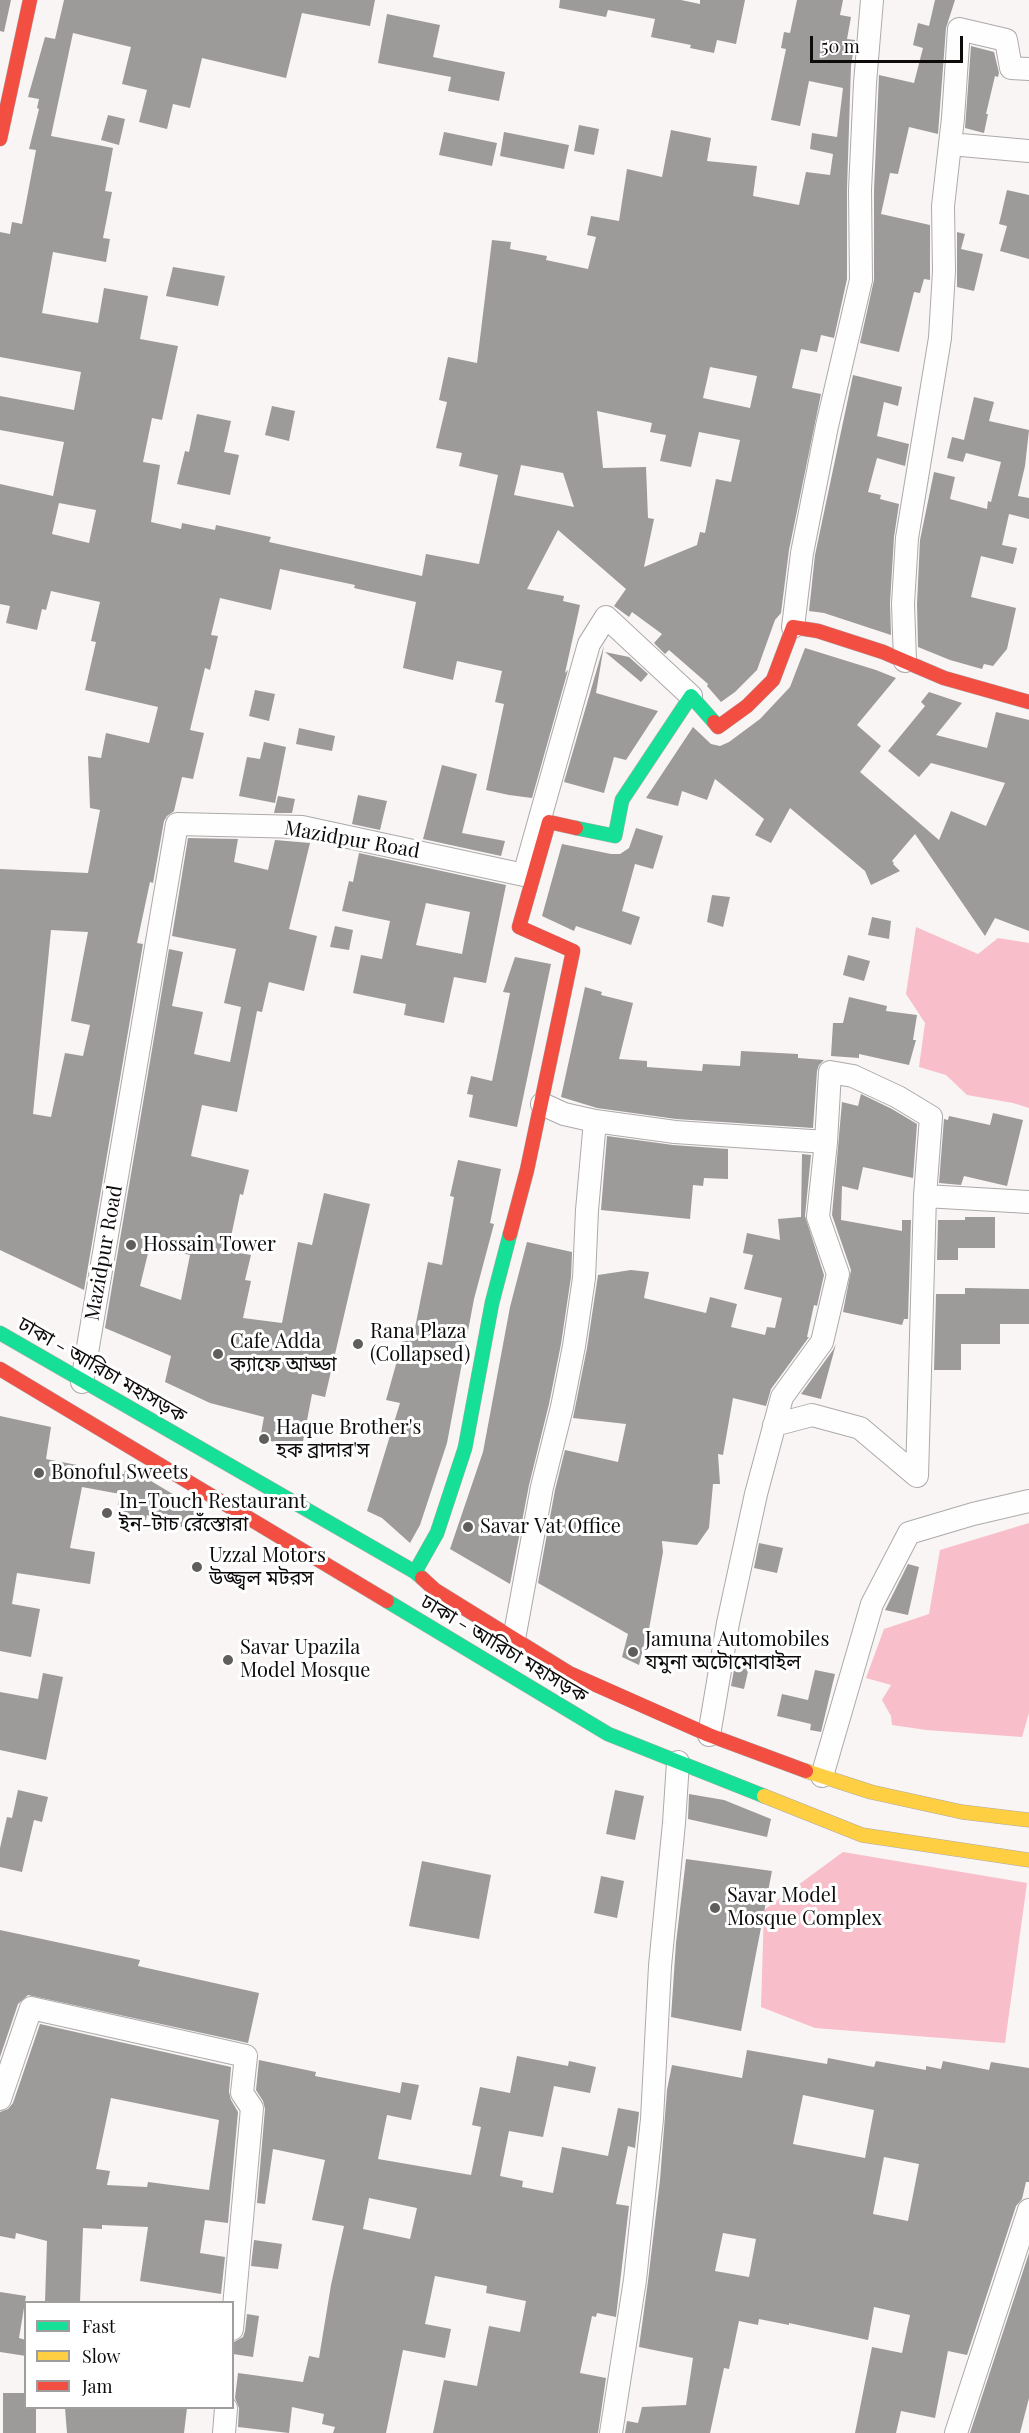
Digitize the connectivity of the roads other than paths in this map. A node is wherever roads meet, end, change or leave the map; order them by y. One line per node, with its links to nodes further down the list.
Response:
1 (30, 0): 4 (main road)
2 (872, 0): 7 (street)
3 (1029, 69): 5 (street)
4 (0, 139)
5 (950, 144): 6 (street); 8 (street)
6 (1029, 151)
7 (793, 627): 8 (main road); 9 (main road)
8 (905, 661): 10 (main road)
9 (691, 696): 11 (main road); 18 (street, Mazidpur Road)
10 (1029, 702)
11 (542, 1104): 12 (street); 21 (main road)
12 (595, 1121): 13 (street); 22 (street)
13 (826, 1142): 14 (street); 19 (street)
14 (926, 1196): 15 (street); 19 (street)
15 (1029, 1202)
16 (0, 1333): 18 (main road, ঢাকা - আরিচা মহাসড়ক)
17 (0, 1369): 24 (main road, ঢাকা - আরিচা মহাসড়ক)
18 (82, 1382): 21 (main road, ঢাকা - আরিচা মহাসড়ক)
19 (774, 1425): 23 (street)
20 (1029, 1501): 25 (street)
21 (415, 1572): 22 (main road, ঢাকা - আরিচা মহাসড়ক)
22 (514, 1639): 23 (main road, ঢাকা - আরিচা মহাসড়ক)
23 (709, 1735): 25 (main road, ঢাকা - আরিচা মহাসড়ক)
24 (678, 1762): 27 (main road, ঢাকা - আরিচা মহাসড়ক); 33 (street)
25 (822, 1776): 26 (main road, ঢাকা - আরিচা মহাসড়ক)
26 (1029, 1820)
27 (1029, 1860)
28 (0, 2099): 30 (street)
29 (1029, 2210): 34 (street)
30 (234, 2307)
31 (226, 2409): 32 (street)
32 (224, 2433)
33 (611, 2433)
34 (956, 2433)

